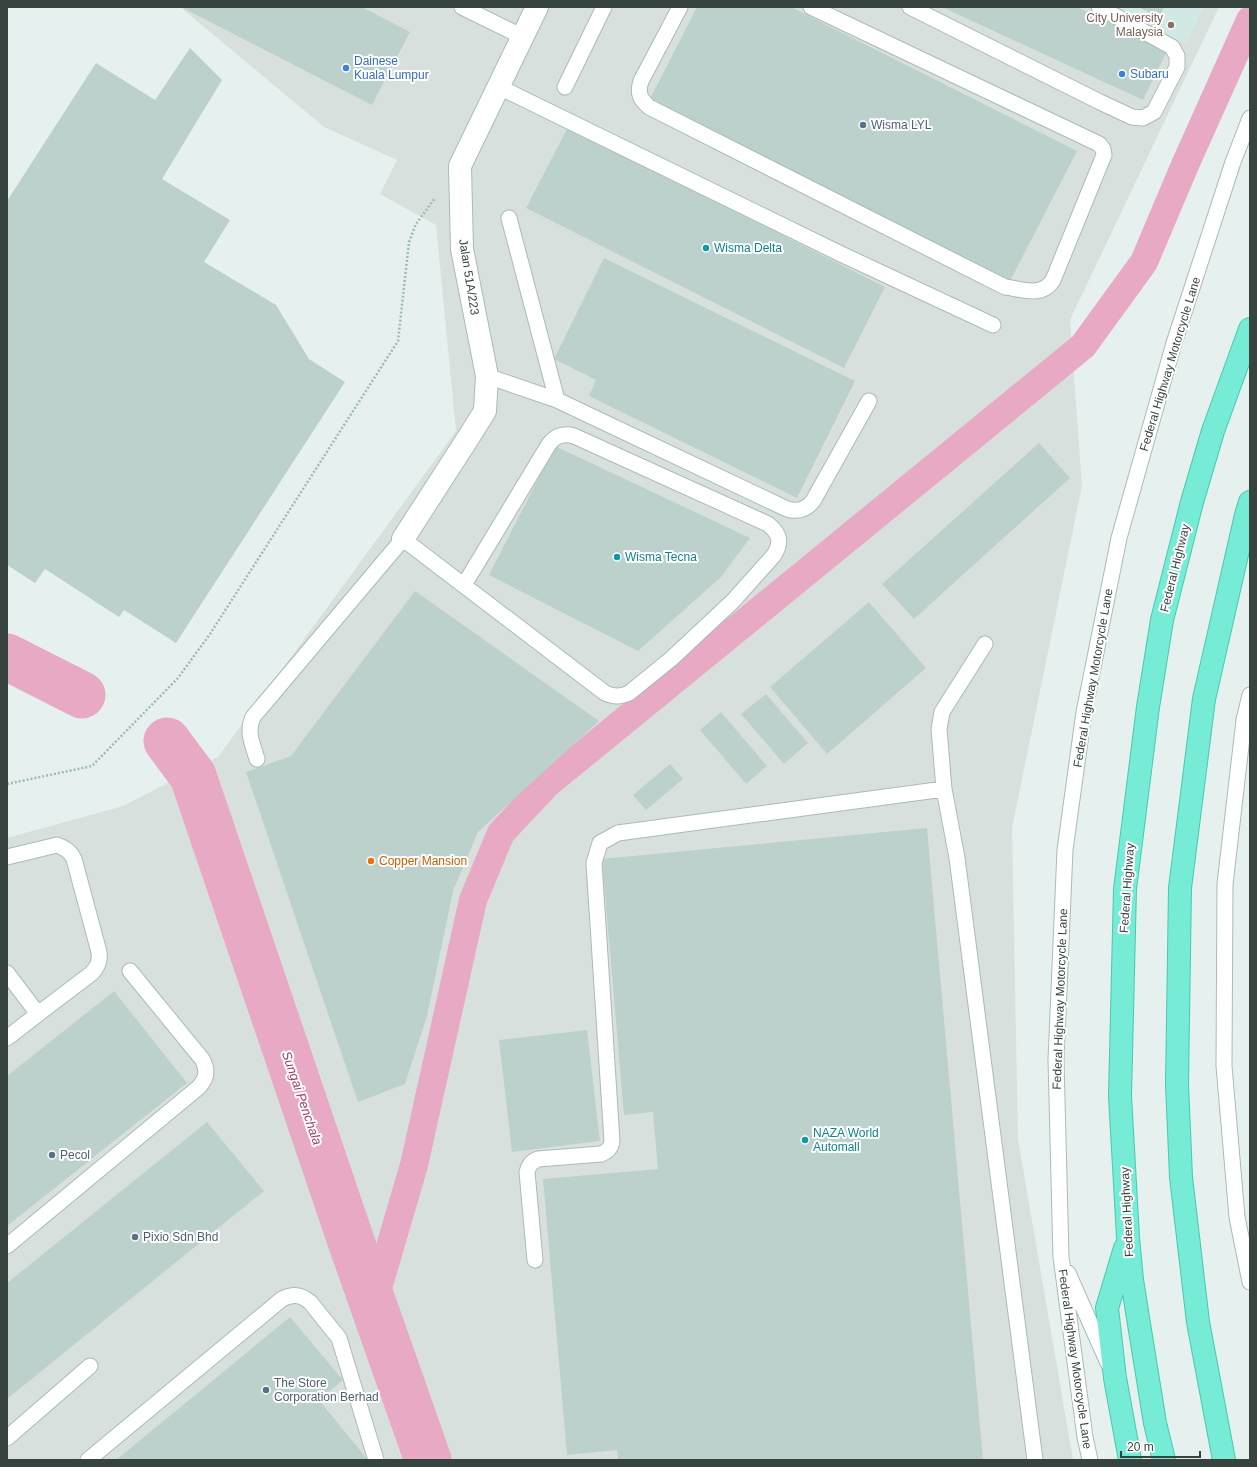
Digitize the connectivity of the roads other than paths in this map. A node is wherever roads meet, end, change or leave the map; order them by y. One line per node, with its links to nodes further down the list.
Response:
1 (462, 7): 8 (lane)
2 (537, 7): 8 (street, Jalan 51A/223)
3 (604, 7): 10 (lane)
4 (680, 7): 5 (lane)
5 (811, 7)
6 (910, 7): 7 (lane)
7 (1100, 7)
8 (522, 37): 9 (street, Jalan 51A/223)
9 (499, 87): 13 (lane); 15 (street, Jalan 51A/223)
10 (565, 87)
11 (1250, 118): 32 (lane, Federal Highway Motorcycle Lane)
12 (509, 218): 16 (lane)
13 (993, 326)
14 (1250, 329): 30 (highway, Federal Highway)
15 (487, 376): 16 (lane); 19 (street, Jalan 51A/223)
16 (556, 400): 17 (lane)
17 (869, 401)
18 (1250, 502): 44 (highway)
19 (403, 539): 20 (lane); 23 (lane)
20 (464, 585): 20 (lane)
21 (985, 644): 24 (lane)
22 (1250, 695): 34 (lane)
23 (257, 760)
24 (944, 790): 33 (lane); 40 (lane)
25 (7, 857): 28 (lane)
26 (130, 971): 31 (lane)
27 (7, 974): 28 (lane)
28 (38, 1014): 29 (lane)
29 (7, 1038)
30 (1128, 1237): 36 (highway); 43 (highway, Federal Highway)
31 (7, 1246)
32 (1061, 1258): 36 (lane, Federal Highway Motorcycle Lane); 41 (lane, Federal Highway Motorcycle Lane)
33 (535, 1260)
34 (1250, 1282)
35 (90, 1366): 37 (lane)
36 (1115, 1378): 42 (highway)
37 (7, 1438)
38 (88, 1460): 39 (lane)
39 (376, 1460)
40 (1035, 1460)
41 (1090, 1460)
42 (1130, 1460)
43 (1164, 1460)
44 (1224, 1460)

